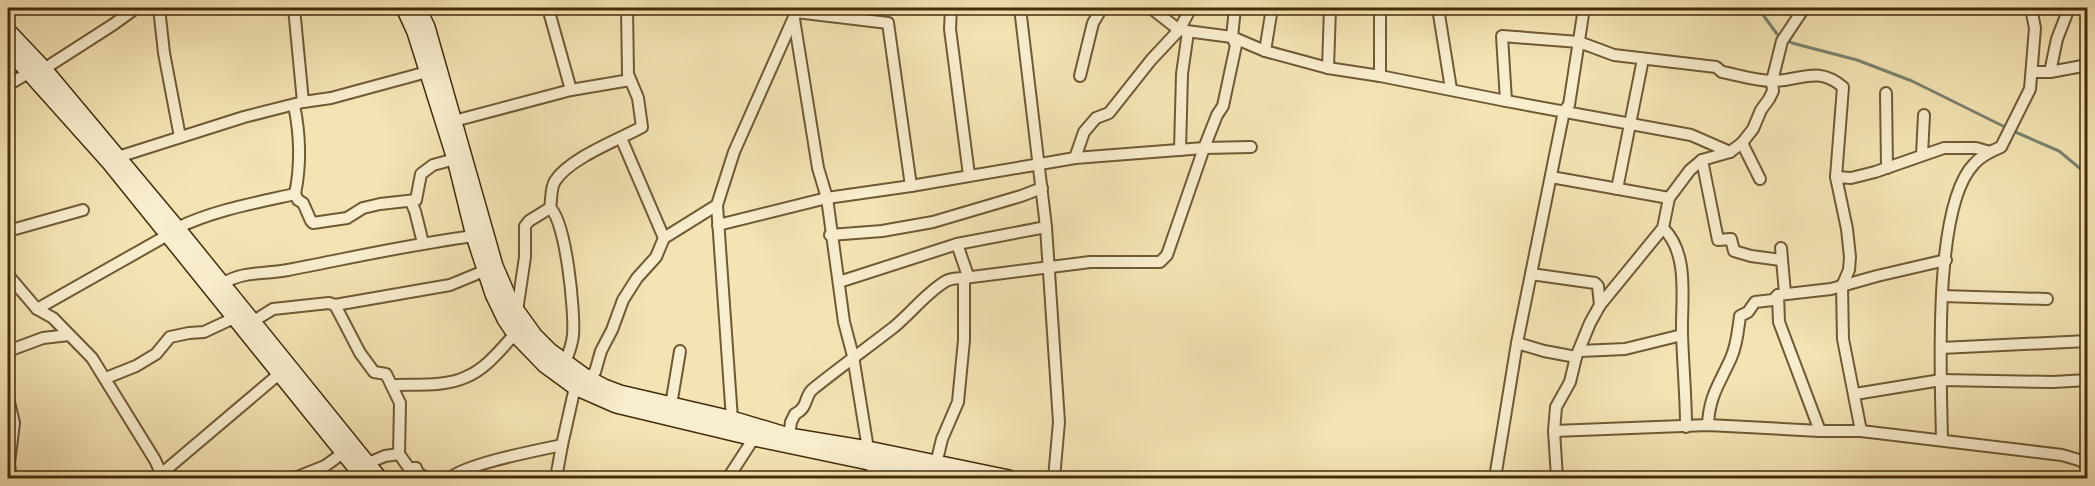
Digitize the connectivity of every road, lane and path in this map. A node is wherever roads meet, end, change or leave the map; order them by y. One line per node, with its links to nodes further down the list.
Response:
1 (136, 8): 33 (street)
2 (159, 8): 51 (street)
3 (294, 8): 46 (street)
4 (404, 8): 34 (main road)
5 (418, 8): 49 (main road)
6 (548, 8): 43 (street)
7 (627, 8): 39 (street)
8 (951, 8): 66 (street)
9 (1020, 8): 64 (street)
10 (1102, 8): 37 (street)
11 (1152, 8): 25 (street)
12 (1191, 8): 25 (street)
13 (1235, 8): 26 (street)
14 (1272, 8): 28 (street)
15 (1330, 8): 32 (street)
16 (1380, 8): 38 (street)
17 (1438, 8): 42 (street)
18 (1584, 8): 27 (street)
19 (1804, 8): 40 (street)
20 (2031, 8): 21 (street); 35 (street)
21 (2043, 8)
22 (2069, 8): 36 (street)
23 (796, 13): 70 (street); 74 (street); 77 (street)
24 (8, 31): 33 (main road)
25 (1183, 31): 26 (street); 56 (street); 61 (street)
26 (1232, 37): 28 (street); 55 (street)
27 (1579, 42): 30 (street); 45 (street); 47 (street)
28 (1265, 51): 32 (street)
29 (9, 52): 33 (main road)
30 (1643, 59): 40 (street); 50 (street)
31 (2088, 65): 36 (street)
32 (1328, 68): 38 (street)
33 (37, 70): 41 (street); 60 (main road); 84 (main road)
34 (427, 72): 46 (street); 62 (main road)
35 (2032, 72): 36 (street); 58 (street)
36 (2050, 72)
37 (1080, 76)
38 (1380, 76): 42 (street)
39 (630, 80): 43 (street); 52 (street)
40 (1772, 81): 53 (street); 68 (street)
41 (8, 85)
42 (1451, 89): 45 (street)
43 (571, 90): 49 (street)
44 (1886, 93): 65 (street)
45 (1506, 101): 47 (street)
46 (299, 103): 51 (street); 73 (street)
47 (1564, 111): 50 (street); 67 (street)
48 (1924, 115): 59 (street)
49 (454, 121): 107 (main road)
50 (1630, 123): 57 (street); 72 (street)
51 (180, 137): 60 (street)
52 (621, 138): 78 (street); 87 (street)
53 (1742, 143): 57 (street); 69 (street)
54 (1251, 147): 55 (street)
55 (1204, 148): 56 (street); 93 (street)
56 (1180, 150): 61 (street)
57 (1730, 152): 63 (street)
58 (1990, 152): 59 (street); 92 (street)
59 (1922, 155): 65 (street)
60 (118, 157): 84 (main road)
61 (1075, 158): 64 (street)
62 (455, 159): 76 (street); 86 (main road)
63 (1702, 160): 75 (street); 91 (street)
64 (1038, 165): 66 (street); 71 (street)
65 (1887, 168): 68 (street)
66 (969, 175): 70 (street)
67 (1551, 177): 72 (street); 95 (street)
68 (1836, 177): 100 (street)
69 (1760, 178)
70 (911, 186): 74 (street)
71 (1042, 188): 81 (street); 85 (street)
72 (1617, 189): 75 (street)
73 (295, 194): 76 (street); 84 (street)
74 (827, 198): 80 (street); 85 (street)
75 (1669, 198): 82 (street)
76 (411, 202): 88 (street)
77 (717, 205): 80 (street); 87 (street)
78 (550, 208): 107 (street); 120 (street)
79 (82, 210): 83 (street)
80 (718, 225): 130 (street)
81 (1046, 227): 89 (street); 93 (street)
82 (1663, 228): 105 (street); 112 (street)
83 (8, 231)
84 (172, 232): 99 (main road); 106 (street); 108 (main road)
85 (830, 235): 98 (street)
86 (474, 236): 88 (street); 94 (main road)
87 (664, 238): 125 (street)
88 (423, 243): 99 (street)
89 (957, 244): 97 (street); 98 (street)
90 (1781, 248): 91 (street)
91 (1781, 260): 101 (street)
92 (1946, 260): 100 (street); 102 (street)
93 (1049, 268): 97 (street); 157 (street)
94 (484, 271): 104 (street); 110 (main road)
95 (1531, 274): 105 (street); 114 (street)
96 (8, 275): 106 (street)
97 (964, 278): 119 (street); 143 (street)
98 (839, 282): 119 (street)
99 (221, 284): 109 (main road)
100 (1842, 286): 101 (street); 127 (street)
101 (1782, 294): 131 (street); 134 (street)
102 (1942, 296): 103 (street); 115 (street)
103 (2047, 299)
104 (335, 305): 109 (street); 126 (street)
105 (1600, 305): 118 (street)
106 (37, 309): 111 (street)
107 (517, 311): 120 (main road)
108 (234, 318): 121 (main road); 122 (street)
109 (252, 322): 145 (main road)
110 (515, 334): 125 (main road); 126 (street)
111 (69, 335): 116 (street); 122 (street)
112 (1682, 335): 118 (street); 132 (street)
113 (2088, 340): 115 (street)
114 (1517, 343): 118 (street); 158 (street)
115 (1941, 348): 123 (street)
116 (8, 351)
117 (680, 351): 129 (street)
118 (1578, 354): 133 (street)
119 (853, 356): 136 (street); 142 (street)
120 (565, 362): 125 (main road)
121 (279, 374): 140 (main road); 146 (street)
122 (106, 378): 146 (street)
123 (1941, 380): 124 (street); 127 (street); 138 (street)
124 (2088, 380)
125 (581, 382): 129 (main road); 137 (main road); 139 (street)
126 (393, 385): 141 (street)
127 (1855, 394): 135 (street)
128 (8, 398): 147 (street)
129 (671, 405): 130 (main road)
130 (732, 419): 136 (main road)
131 (1708, 425): 132 (street); 134 (street)
132 (1686, 427): 133 (street)
133 (1554, 431): 159 (street)
134 (1820, 431): 135 (street)
135 (1861, 431): 138 (street)
136 (789, 436): 142 (main road)
137 (754, 438): 142 (main road); 153 (street)
138 (1942, 440): 144 (street)
139 (562, 445): 151 (street); 152 (street)
140 (343, 453): 145 (main road); 148 (street)
141 (399, 454): 145 (street); 150 (street)
142 (870, 456): 143 (main road); 154 (street); 155 (main road)
143 (936, 464): 156 (main road)
144 (2088, 465)
145 (365, 471): 149 (main road)
146 (162, 476)
147 (11, 478)
148 (295, 478)
149 (379, 478)
150 (426, 478)
151 (450, 478)
152 (556, 478)
153 (728, 478)
154 (874, 478)
155 (945, 478)
156 (1009, 478)
157 (1054, 478)
158 (1495, 478)
159 (1557, 478)

